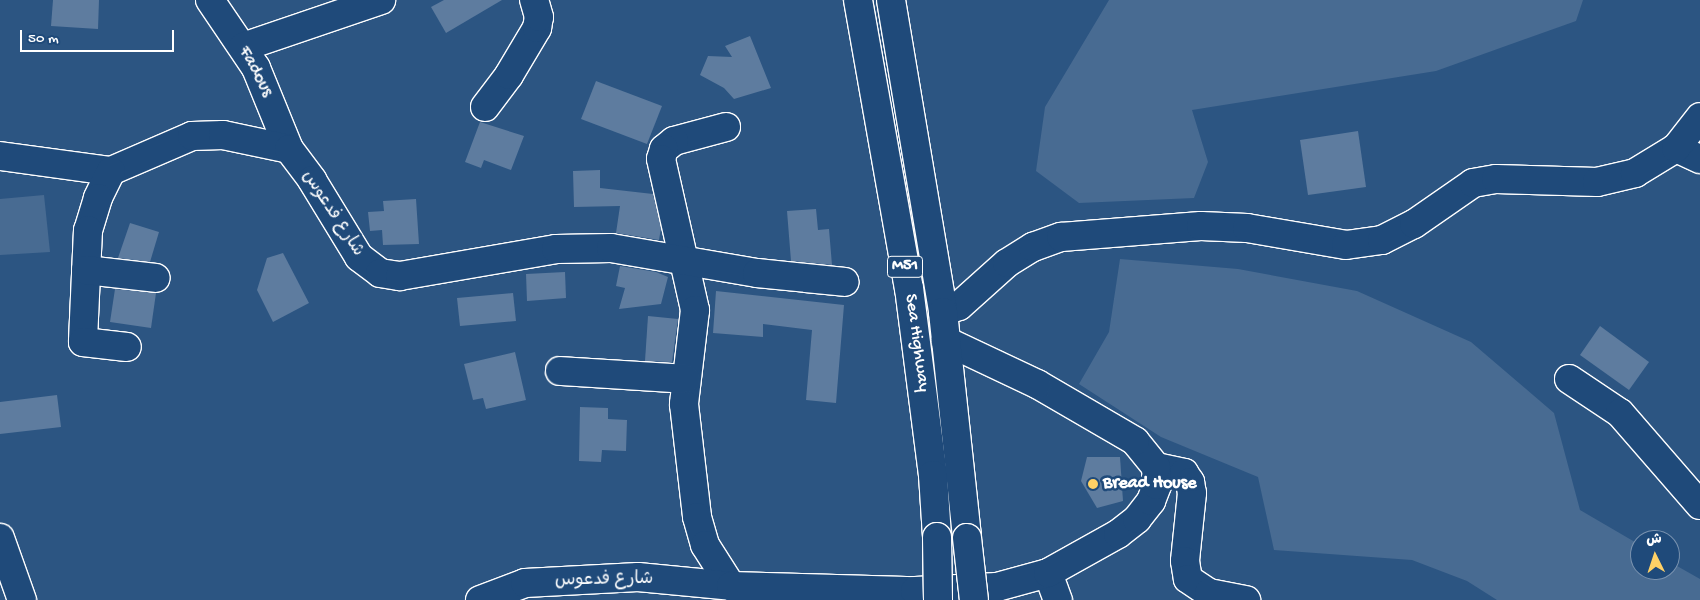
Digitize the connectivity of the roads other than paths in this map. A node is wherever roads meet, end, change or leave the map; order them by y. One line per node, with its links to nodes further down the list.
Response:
1 (210, 0): 6 (main road, Fadous)
2 (381, 0): 6 (main road)
3 (534, 0): 7 (main road)
4 (858, 0): 29 (main road, Sea Highway / M51, bridge)
5 (890, 0): 18 (main road, Sea Highway / M51)
6 (243, 47): 10 (main road, Fadous)
7 (485, 107)
8 (1700, 117): 12 (main road)
9 (726, 127): 14 (main road, شارع فدعوس)
10 (289, 149): 13 (main road); 14 (main road, شارع فدعوس)
11 (0, 156): 13 (main road)
12 (1693, 162): 18 (main road)
13 (111, 171): 15 (main road)
14 (683, 260): 17 (main road, شارع فدعوس); 22 (main road, شارع فدعوس)
15 (86, 270): 16 (main road); 20 (main road)
16 (156, 278)
17 (845, 282)
18 (943, 312): 19 (main road, Sea Highway / M51)
19 (946, 341): 24 (main road); 33 (main road, Sea Highway / M51, bridge)
20 (127, 347)
21 (560, 371): 22 (main road)
22 (686, 379): 28 (main road, شارع فدعوس)
23 (1569, 379): 25 (main road)
24 (1156, 467): 27 (main road, شارع فدعوس); 35 (main road)
25 (1700, 504)
26 (0, 538): 30 (main road)
27 (1048, 572): 29 (main road, شارع فدعوس); 34 (main road)
28 (730, 586): 29 (main road, شارع فدعوس); 31 (main road, شارع فدعوس); 32 (main road, شارع فدعوس)
29 (926, 596)
30 (22, 600)
31 (480, 600)
32 (753, 600)
33 (974, 600)
34 (1058, 600)
35 (1246, 600)

